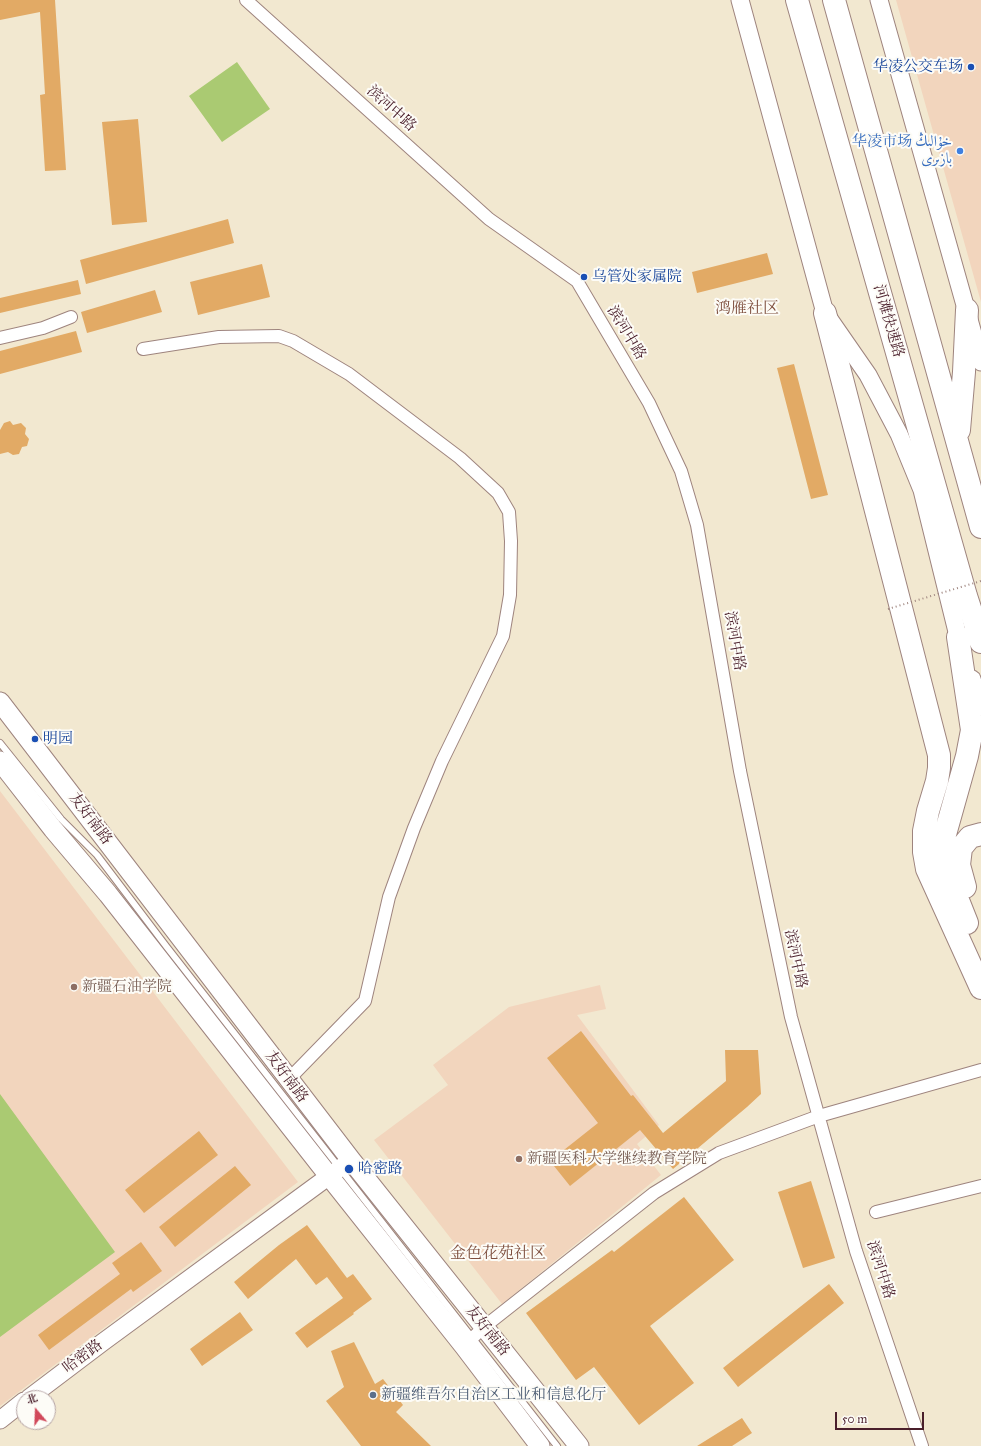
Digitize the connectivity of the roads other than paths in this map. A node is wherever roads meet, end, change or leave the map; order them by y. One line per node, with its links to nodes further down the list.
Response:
1 (246, 0): 29 (street, 滨河中路)
2 (740, 0): 7 (street)
3 (797, 0): 12 (highway, 河滩快速路)
4 (834, 0): 13 (highway)
5 (879, 0): 6 (street)
6 (967, 310): 11 (street); 13 (highway)
7 (825, 313): 14 (street); 26 (highway)
8 (71, 317): 9 (street)
9 (0, 338)
10 (143, 349): 28 (street)
11 (981, 362)
12 (902, 372): 14 (highway); 17 (highway, 河滩快速路)
13 (958, 443): 15 (highway)
14 (922, 490): 16 (street)
15 (981, 527)
16 (958, 637): 19 (street); 23 (highway)
17 (981, 642)
18 (0, 702): 28 (main road, 友好南路)
19 (981, 707)
20 (0, 743): 30 (lane)
21 (0, 761): 30 (main road, 友好南路)
22 (981, 834): 23 (highway)
23 (964, 904): 24 (highway); 25 (highway)
24 (981, 929)
25 (981, 955)
26 (981, 988)
27 (981, 1070): 29 (street)
28 (288, 1079): 30 (main road, 友好南路)
29 (819, 1116): 33 (street); 40 (street, 滨河中路)
30 (340, 1168): 33 (main road, 友好南路); 33 (main road, 友好南路); 34 (street, 哈密路)
31 (981, 1186): 32 (street)
32 (876, 1212)
33 (474, 1337): 37 (main road, 友好南路); 38 (lane); 39 (main road, 友好南路)
34 (40, 1390)
35 (16, 1408): 36 (street)
36 (0, 1420)
37 (540, 1446)
38 (557, 1446)
39 (579, 1446)
40 (922, 1446)

